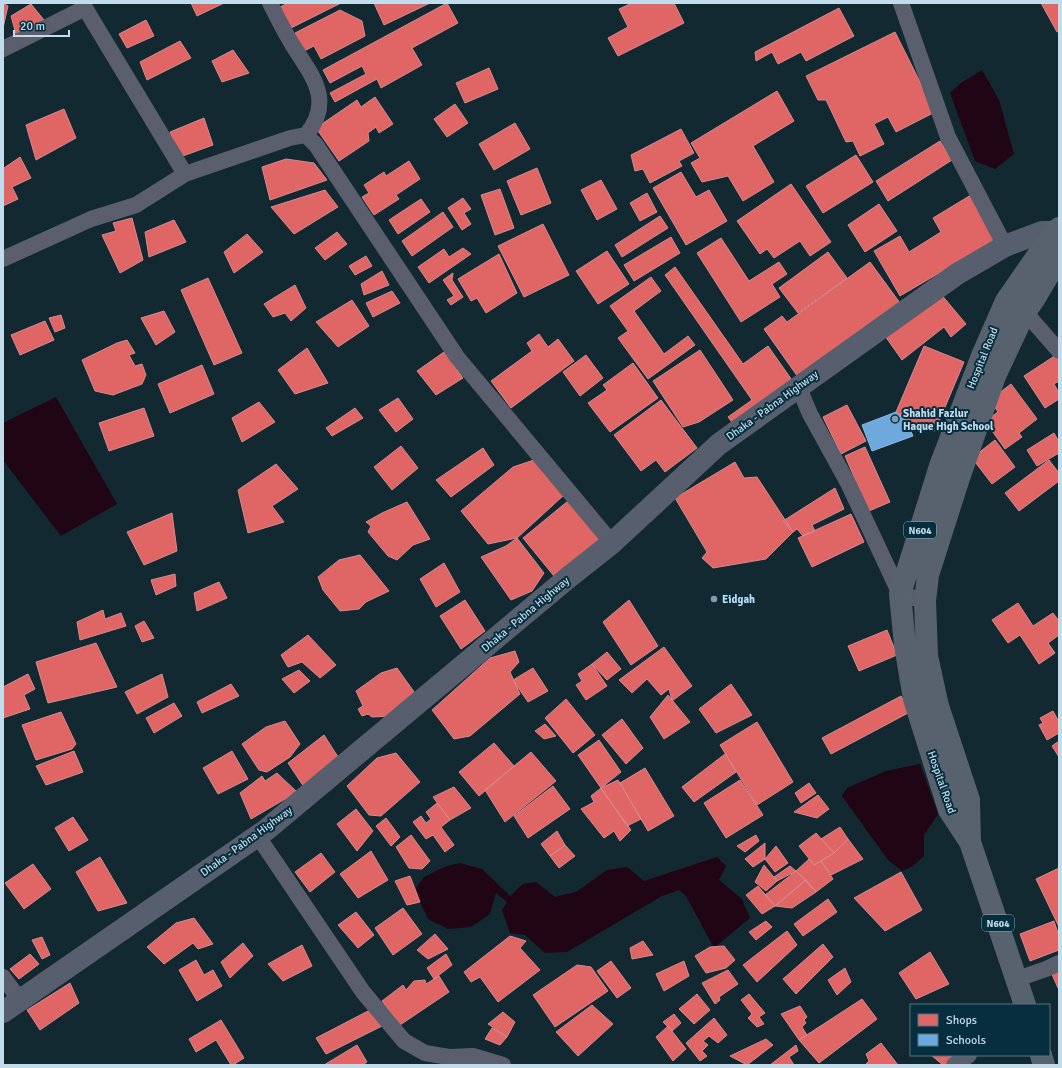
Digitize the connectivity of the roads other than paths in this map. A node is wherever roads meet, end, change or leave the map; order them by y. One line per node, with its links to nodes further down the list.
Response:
1 (270, 3): 5 (street)
2 (901, 3): 8 (street)
3 (83, 6): 4 (street); 6 (street)
4 (3, 49)
5 (306, 135): 6 (street); 14 (street)
6 (185, 174): 10 (street)
7 (1057, 232): 8 (main road, Dhaka - Pabna Highway); 15 (highway, Hospital Road / N604)
8 (1005, 246): 13 (main road, Dhaka - Pabna Highway)
9 (1059, 257): 11 (highway, Hospital Road / N604)
10 (3, 259)
11 (1025, 312): 12 (street); 16 (highway, Hospital Road / N604)
12 (1059, 352)
13 (798, 386): 14 (main road, Dhaka - Pabna Highway); 15 (street)
14 (612, 543): 17 (main road, Dhaka - Pabna Highway)
15 (900, 594): 16 (street); 18 (highway, Hospital Road / N604)
16 (925, 601): 18 (highway, Hospital Road / N604)
17 (257, 836): 23 (main road, Dhaka - Pabna Highway); 25 (street)
18 (970, 842): 21 (highway, N604)
19 (1059, 963): 21 (street)
20 (3, 977): 23 (street)
21 (1017, 979): 22 (highway, N604)
22 (1025, 1004)
23 (11, 1006)
24 (968, 1056): 26 (street)
25 (503, 1065)
26 (954, 1065)

